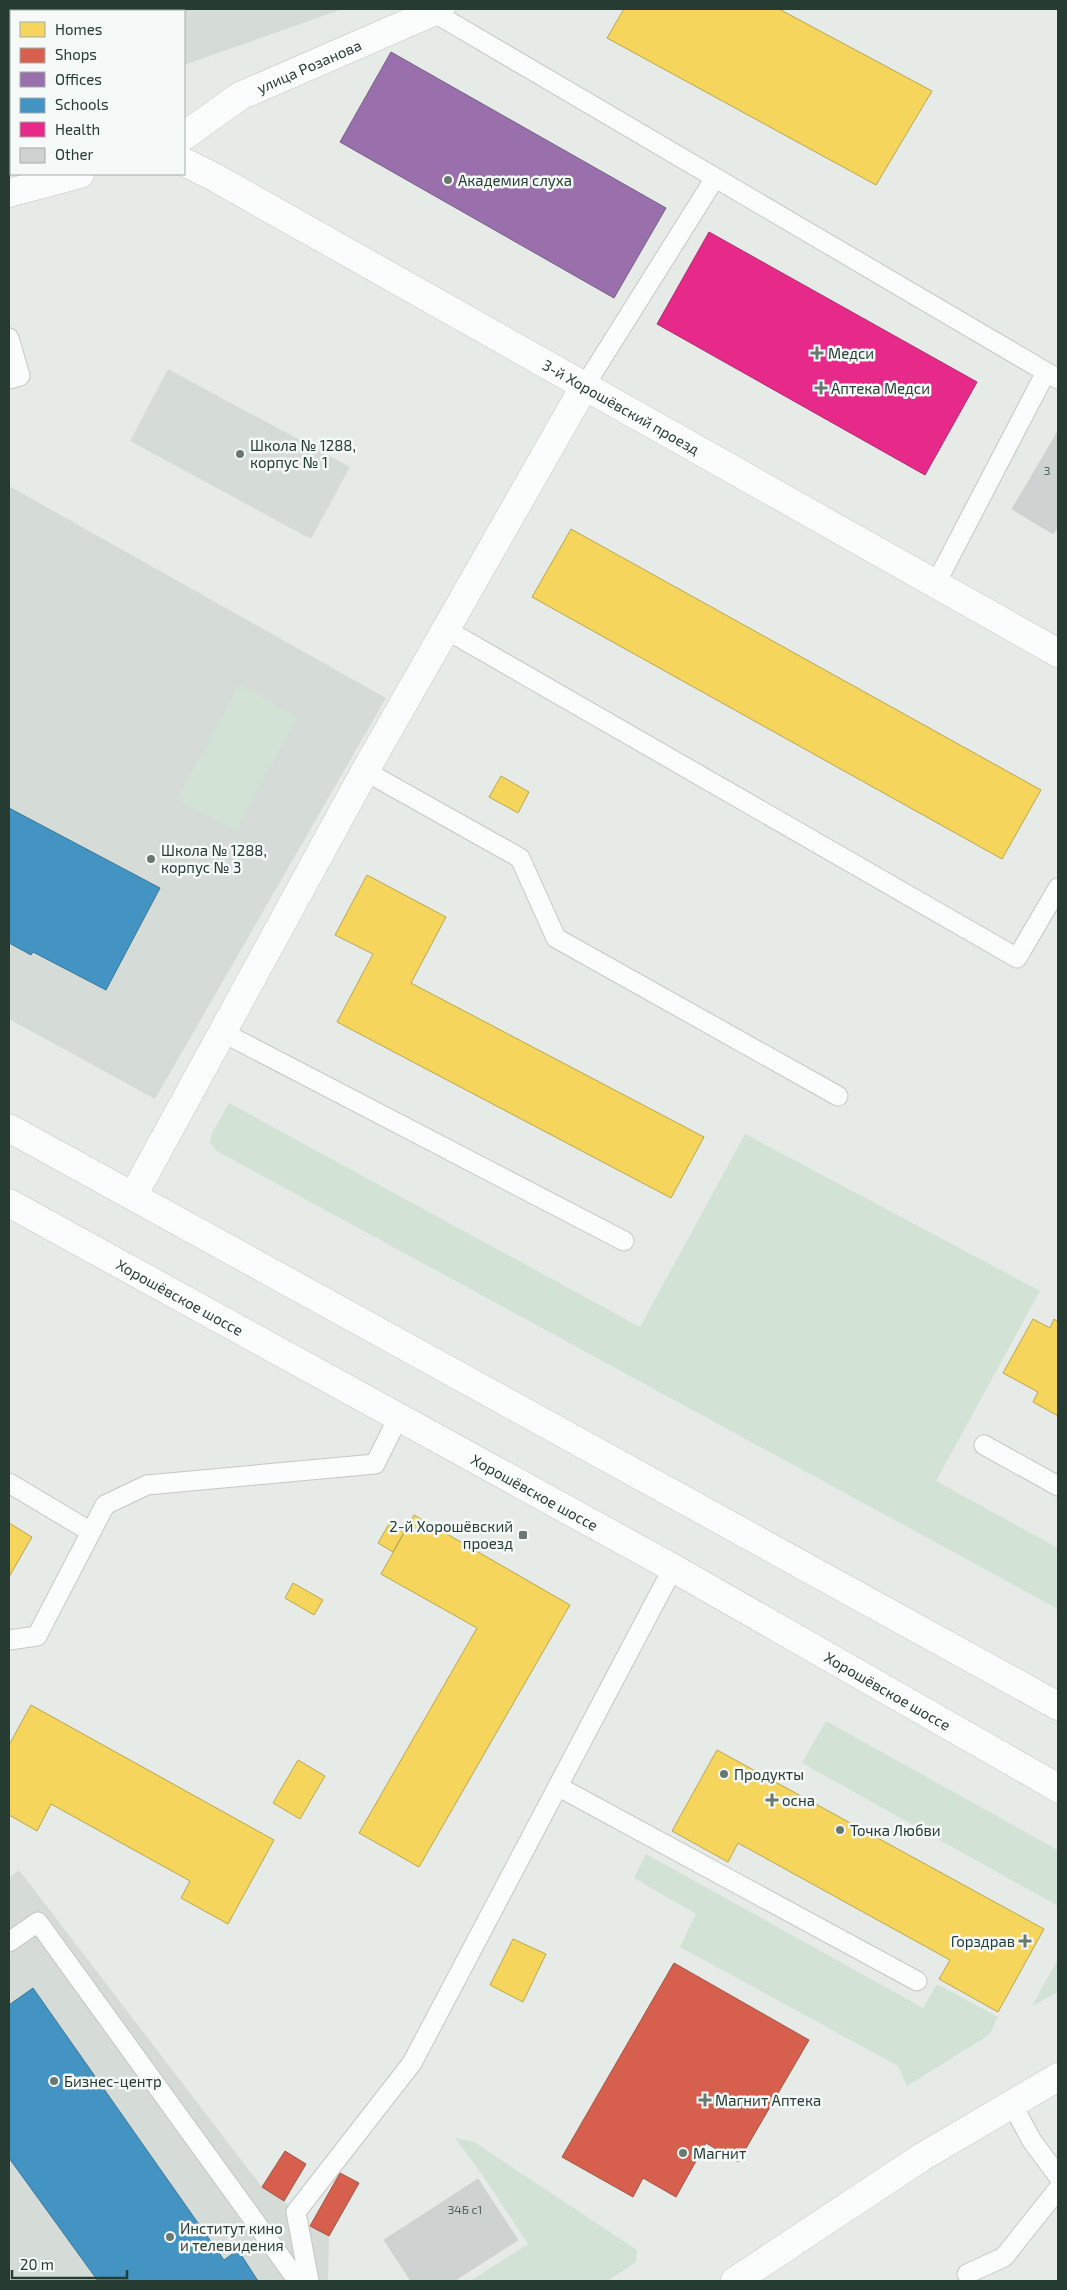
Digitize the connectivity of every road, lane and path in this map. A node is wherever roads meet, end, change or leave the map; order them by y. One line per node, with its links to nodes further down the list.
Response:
1 (436, 10): 2 (street, улица Розанова); 5 (lane)
2 (185, 135)
3 (185, 162): 10 (street, 3-й Хорошёвский проезд)
4 (76, 175): 6 (street)
5 (715, 178): 8 (lane); 10 (lane)
6 (9, 193)
7 (9, 338): 9 (lane)
8 (1052, 376): 11 (lane)
9 (9, 379)
10 (584, 387): 11 (street, 3-й Хорошёвский проезд); 12 (street)
11 (935, 585): 13 (street, 3-й Хорошёвский проезд)
12 (445, 629): 14 (street); 15 (lane)
13 (1058, 653)
14 (365, 771): 16 (street); 17 (lane)
15 (1058, 888)
16 (222, 1032): 19 (street); 21 (lane)
17 (838, 1096)
18 (9, 1128): 19 (street)
19 (133, 1196): 29 (street)
20 (9, 1203): 22 (street, Хорошёвское шоссе)
21 (624, 1241)
22 (398, 1418): 26 (lane); 27 (street, Хорошёвское шоссе)
23 (984, 1445): 25 (lane)
24 (9, 1483): 26 (lane)
25 (1058, 1486)
26 (91, 1532): 28 (lane)
27 (674, 1568): 30 (lane); 31 (street, Хорошёвское шоссе)
28 (9, 1640)
29 (1058, 1706)
30 (559, 1787): 33 (lane); 40 (lane)
31 (1058, 1788)
32 (9, 1942): 39 (lane)
33 (917, 1981)
34 (1058, 2077): 35 (street)
35 (1012, 2104): 36 (lane); 41 (street)
36 (1058, 2176)
37 (1058, 2189): 38 (lane)
38 (967, 2274)
39 (298, 2281)
40 (310, 2281)
41 (735, 2281)

